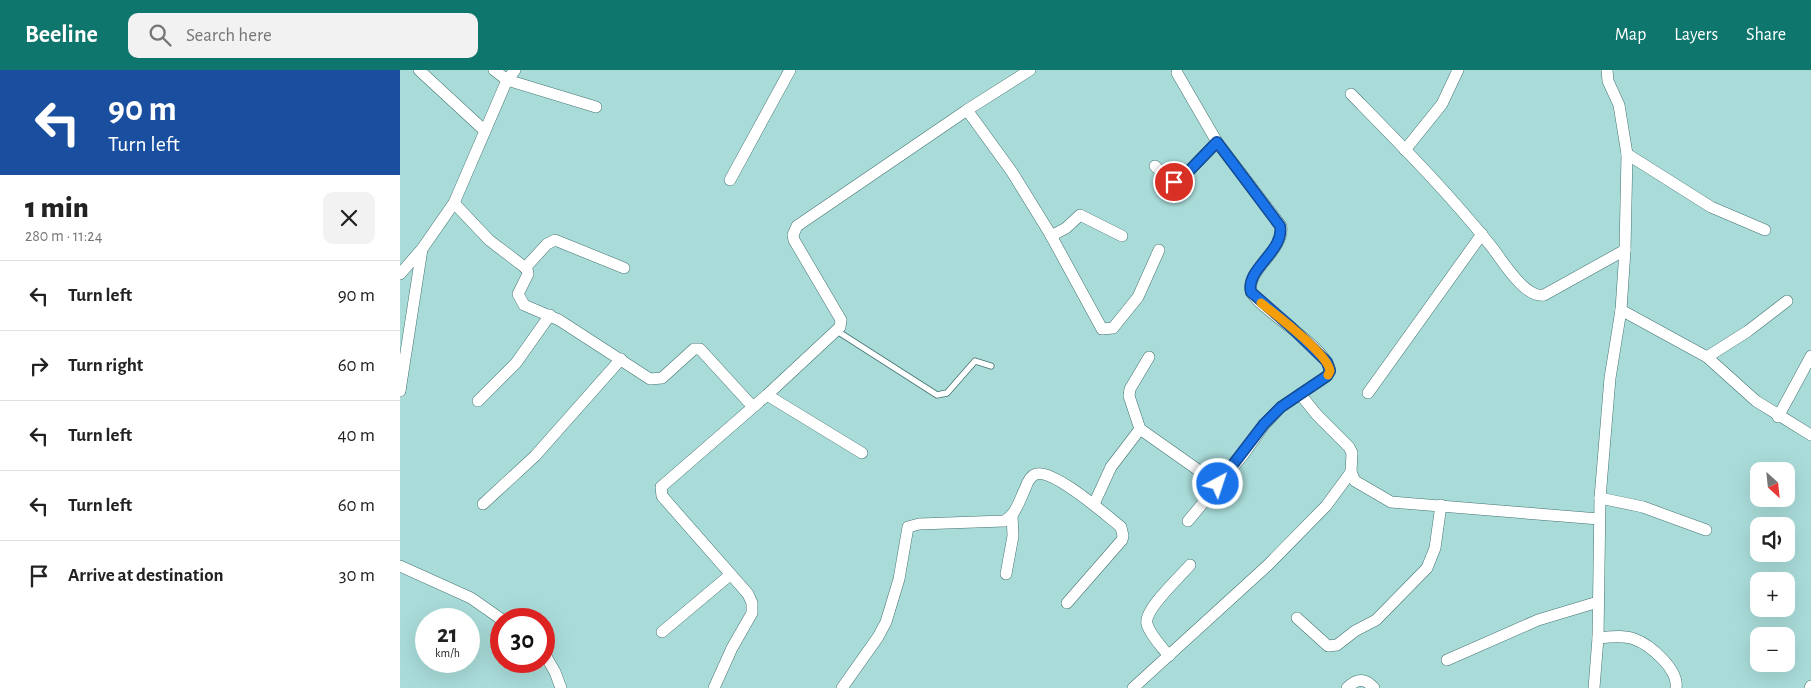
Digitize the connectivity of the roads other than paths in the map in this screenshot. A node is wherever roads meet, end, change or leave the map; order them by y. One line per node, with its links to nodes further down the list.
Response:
1 (419, 70): 13 (street)
2 (494, 70): 9 (street)
3 (515, 70): 9 (street)
4 (790, 70): 18 (street)
5 (1030, 70): 12 (street)
6 (1458, 70): 15 (street)
7 (1607, 70): 16 (street)
8 (1177, 73): 14 (street)
9 (507, 80): 11 (street); 13 (street)
10 (1351, 94): 15 (street)
11 (596, 107)
12 (967, 110): 22 (street); 33 (street)
13 (485, 131): 19 (street)
14 (1217, 142): 17 (street); 41 (street)
15 (1405, 150): 21 (street)
16 (1627, 154): 20 (street); 26 (street)
17 (1155, 166)
18 (730, 180)
19 (454, 203): 24 (street); 27 (street)
20 (1765, 230)
21 (1482, 234): 26 (street); 40 (street)
22 (1051, 236): 23 (street); 25 (street)
23 (1122, 236)
24 (422, 248): 29 (street); 39 (street)
25 (1159, 250)
26 (1626, 250): 31 (street)
27 (526, 268): 28 (street); 32 (street)
28 (624, 268)
29 (400, 274)
30 (1787, 301): 36 (street)
31 (1620, 310): 36 (street); 51 (street)
32 (550, 315): 37 (street); 43 (street)
33 (837, 331): 38 (lane); 42 (street)
34 (1811, 356): 45 (street)
35 (1149, 357): 46 (street)
36 (1707, 357): 45 (street)
37 (621, 359): 44 (street); 52 (street)
38 (991, 366)
39 (400, 391)
40 (1368, 393)
41 (1300, 394): 49 (street); 50 (street)
42 (767, 395): 44 (street); 48 (street)
43 (478, 401)
44 (753, 406): 62 (street)
45 (1778, 417): 47 (street)
46 (1140, 429): 50 (street); 53 (street)
47 (1811, 435)
48 (862, 453)
49 (1350, 472): 54 (street); 69 (street)
50 (1218, 484): 57 (street)
51 (1600, 498): 56 (street); 58 (street)
52 (483, 504)
53 (1094, 504): 55 (street); 64 (street)
54 (1440, 505): 56 (street); 66 (street)
55 (1012, 516): 61 (street); 74 (street)
56 (1599, 519): 63 (street)
57 (1188, 521)
58 (1706, 530)
59 (1190, 565): 69 (street)
60 (400, 566): 65 (street)
61 (1006, 574)
62 (730, 575): 67 (street); 73 (street)
63 (1598, 602): 68 (street); 70 (street)
64 (1067, 603)
65 (490, 611)
66 (1296, 618)
67 (662, 632)
68 (1598, 638): 78 (street); 79 (street)
69 (1169, 656): 75 (street)
70 (1447, 660)
71 (555, 670): 72 (street)
72 (561, 688)
73 (714, 688)
74 (842, 688)
75 (1133, 688)
76 (1347, 688): 77 (street)
77 (1374, 688)
78 (1594, 688)
79 (1676, 688)

